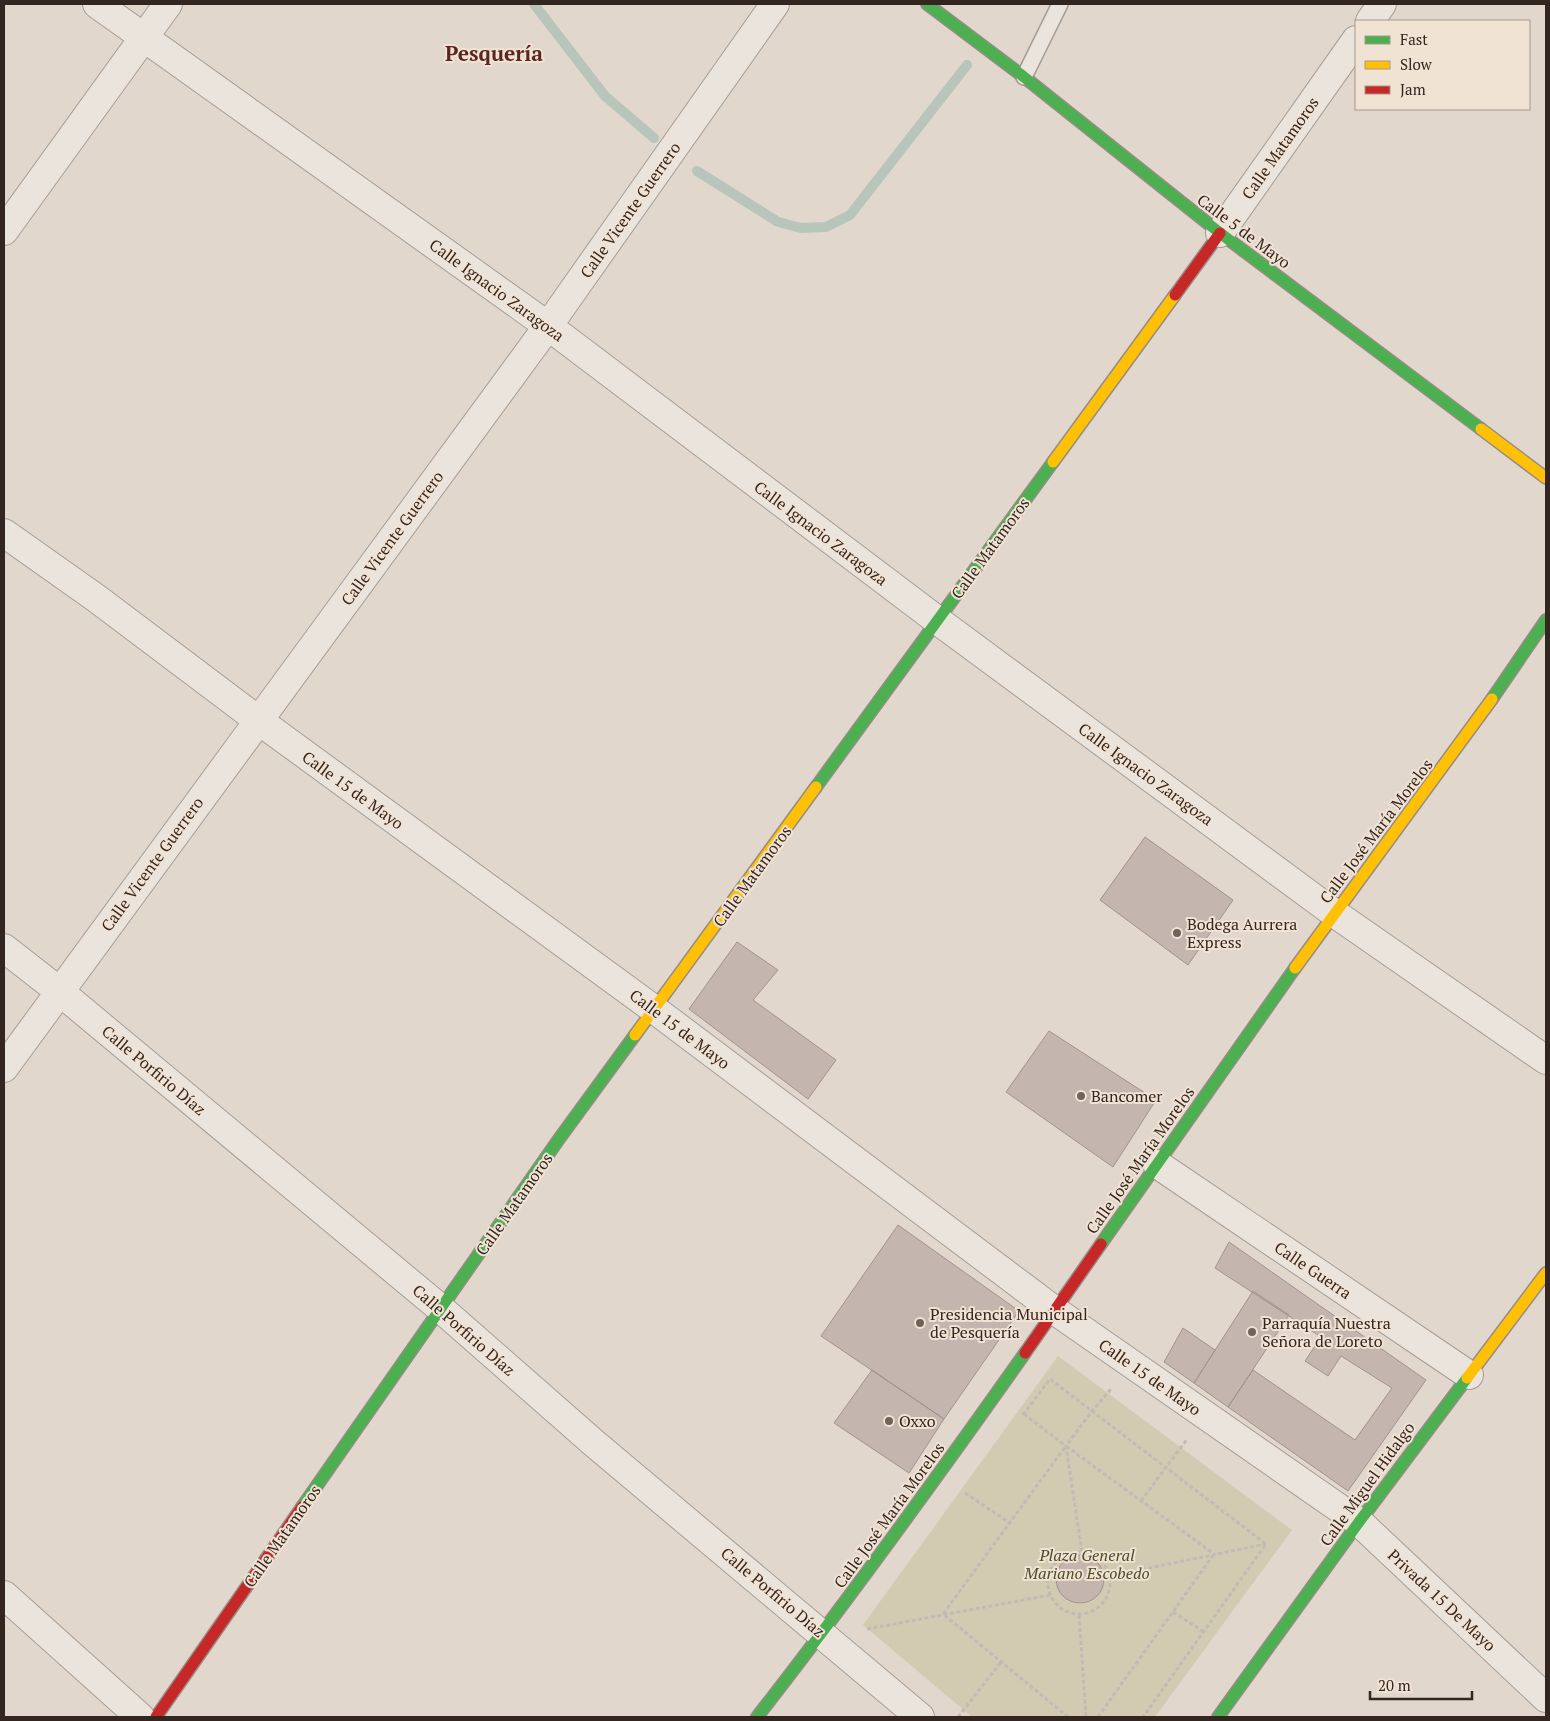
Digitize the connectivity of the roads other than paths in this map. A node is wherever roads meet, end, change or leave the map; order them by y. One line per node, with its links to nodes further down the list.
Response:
1 (97, 4): 8 (street, Calle Ignacio Zaragoza)
2 (168, 4): 8 (street)
3 (776, 4): 13 (street, Calle Vicente Guerrero)
4 (927, 4): 10 (street, Calle 5 de Mayo)
5 (1060, 4): 10 (lane)
6 (1382, 4): 7 (street)
7 (1371, 20)
8 (143, 38): 11 (street); 13 (street, Calle Ignacio Zaragoza)
9 (1355, 41): 12 (street, Calle Matamoros)
10 (1024, 77): 12 (street, Calle 5 de Mayo)
11 (4, 231)
12 (1220, 233): 14 (street, Calle 5 de Mayo); 16 (street, Calle Matamoros)
13 (548, 326): 16 (street, Calle Ignacio Zaragoza); 18 (street, Calle Vicente Guerrero)
14 (1546, 478)
15 (4, 533): 18 (street, Calle 15 de Mayo)
16 (937, 620): 19 (street, Calle Ignacio Zaragoza); 22 (street, Calle Matamoros)
17 (1546, 620): 19 (street, Calle José María Morelos)
18 (258, 720): 21 (street, Calle Vicente Guerrero); 22 (street, Calle 15 de Mayo)
19 (1334, 914): 23 (street, Calle Ignacio Zaragoza); 25 (street, Calle José María Morelos)
20 (4, 948): 21 (street, Calle Porfirio Díaz)
21 (59, 991): 24 (street, Calle Vicente Guerrero); 27 (street, Calle Porfirio Díaz)
22 (655, 1010): 27 (street, Calle Matamoros); 28 (street, Calle 15 de Mayo)
23 (1546, 1060)
24 (4, 1068)
25 (1156, 1164): 28 (street, Calle José María Morelos); 29 (street, Calle Guerra)
26 (1546, 1273): 29 (street, Calle Miguel Hidalgo)
27 (440, 1308): 32 (street, Calle Porfirio Díaz); 35 (street, Calle Matamoros)
28 (1054, 1310): 30 (street, Calle 15 de Mayo); 32 (street, Calle José María Morelos)
29 (1468, 1375): 30 (street, Calle Miguel Hidalgo)
30 (1359, 1522): 33 (street, Privada 15 De Mayo); 38 (street, Calle Miguel Hidalgo)
31 (4, 1594): 34 (street)
32 (822, 1634): 36 (street, Calle José María Morelos); 37 (street, Calle Porfirio Díaz)
33 (1546, 1698)
34 (140, 1717)
35 (156, 1717)
36 (757, 1717)
37 (920, 1717)
38 (1218, 1717)

